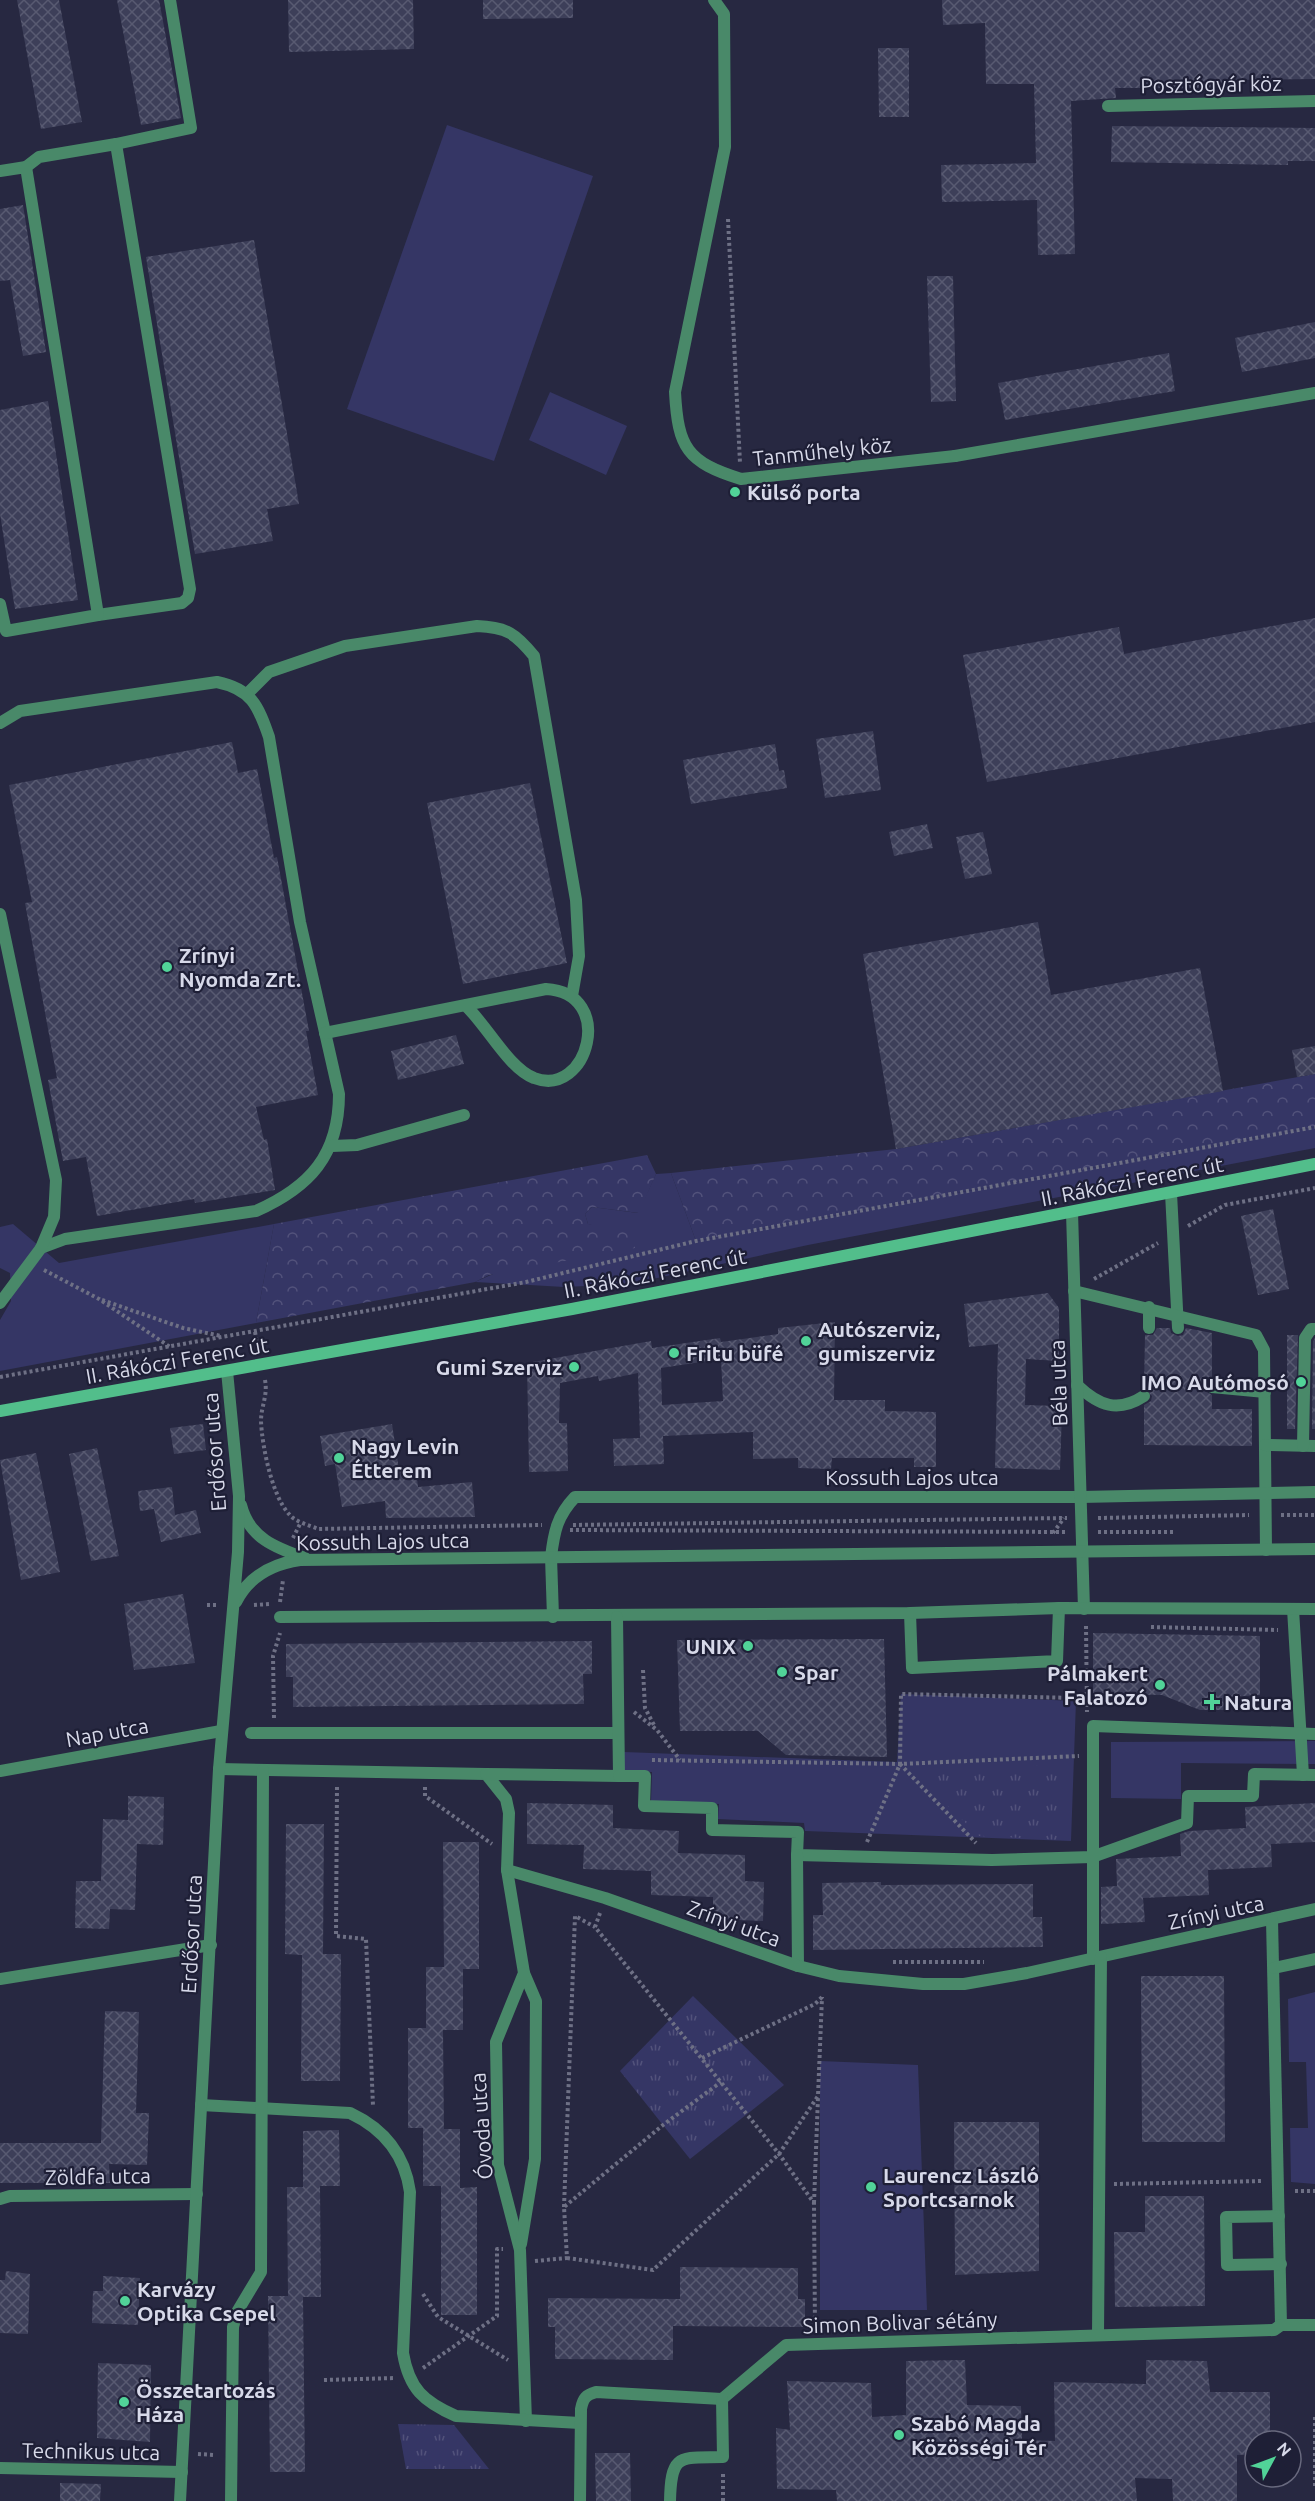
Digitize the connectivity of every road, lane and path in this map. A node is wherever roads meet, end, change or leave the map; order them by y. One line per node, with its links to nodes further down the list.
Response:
1 (170, 0): 5 (street)
2 (714, 0): 10 (street, Tanműhely köz)
3 (1315, 101): 4 (street, Posztógyár köz)
4 (1108, 106)
5 (116, 144): 6 (street); 12 (street)
6 (26, 167): 7 (street); 12 (street)
7 (0, 171)
8 (728, 218): 10 (path)
9 (1315, 393): 10 (street, Tanműhely köz)
10 (741, 479)
11 (0, 604): 12 (street)
12 (98, 615)
13 (247, 694): 14 (street); 16 (street); 18 (street)
14 (0, 723)
15 (0, 914): 27 (street)
16 (572, 996): 17 (street); 17 (street)
17 (465, 1005): 18 (street)
18 (325, 1033): 21 (street)
19 (464, 1114): 21 (street)
20 (1315, 1127): 37 (path)
21 (332, 1146): 27 (street)
22 (1315, 1164): 24 (main road, II. Rákóczi Ferenc út)
23 (1315, 1188): 26 (path)
24 (1171, 1193): 25 (main road, II. Rákóczi Ferenc út); 26 (street)
25 (1072, 1212): 29 (street, Béla utca); 40 (main road, II. Rákóczi Ferenc út)
26 (1174, 1234): 29 (path); 33 (street)
27 (41, 1248): 28 (street)
28 (31, 1262): 30 (path); 31 (street)
29 (1074, 1291): 32 (street); 43 (street, Béla utca)
30 (99, 1299): 38 (path); 39 (path)
31 (0, 1303)
32 (1149, 1307): 33 (street); 34 (street)
33 (1178, 1314): 35 (street); 45 (street)
34 (1149, 1328)
35 (1178, 1328)
36 (1315, 1329): 49 (street)
37 (255, 1332): 38 (path); 40 (path)
38 (228, 1337): 39 (path)
39 (170, 1347): 42 (path)
40 (262, 1365): 41 (main road, II. Rákóczi Ferenc út); 57 (path)
41 (227, 1371): 47 (main road, II. Rákóczi Ferenc út); 52 (street, Erdősor utca)
42 (0, 1377)
43 (1077, 1385): 46 (street); 53 (street, Béla utca)
44 (1212, 1387): 45 (street)
45 (1265, 1392): 48 (street)
46 (1144, 1396)
47 (0, 1411)
48 (1265, 1445): 49 (street); 50 (street)
49 (1309, 1446)
50 (1265, 1492): 51 (street, Kossuth Lajos utca); 53 (street, Kossuth Lajos utca); 54 (street)
51 (1315, 1492)
52 (239, 1496): 66 (street); 68 (street, Erdősor utca)
53 (1080, 1497): 57 (street, Kossuth Lajos utca); 58 (street, Béla utca)
54 (1266, 1515): 55 (path); 58 (path); 62 (street)
55 (1315, 1515)
56 (1064, 1518): 57 (path); 58 (path); 59 (path)
57 (555, 1525): 59 (path); 65 (street, Kossuth Lajos utca)
58 (1081, 1525): 59 (path); 60 (path); 63 (street, Béla utca)
59 (1054, 1532): 64 (path)
60 (1096, 1532)
61 (1315, 1549): 62 (street, Kossuth Lajos utca)
62 (1266, 1550): 63 (street, Kossuth Lajos utca)
63 (1082, 1553): 64 (street, Kossuth Lajos utca); 70 (street, Béla utca)
64 (1049, 1554): 65 (street, Kossuth Lajos utca)
65 (551, 1557): 66 (street, Kossuth Lajos utca); 75 (street)
66 (314, 1561): 67 (street, Kossuth Lajos utca)
67 (286, 1562): 68 (street, Kossuth Lajos utca); 74 (path)
68 (234, 1606): 85 (street, Erdősor utca)
69 (1059, 1608): 70 (street); 73 (street); 73 (street)
70 (1084, 1608): 71 (street)
71 (1293, 1609): 72 (street); 79 (street)
72 (1315, 1609)
73 (910, 1613): 76 (street)
74 (280, 1617): 75 (street); 87 (path)
75 (553, 1617): 76 (street)
76 (617, 1617): 81 (street)
77 (1096, 1626): 82 (path)
78 (1143, 1627): 79 (path)
79 (1295, 1631): 89 (street)
80 (643, 1670): 84 (path)
81 (618, 1699): 84 (path); 88 (street)
82 (1086, 1702): 83 (path); 94 (path)
83 (1093, 1726): 89 (street); 91 (street)
84 (657, 1730): 93 (path)
85 (221, 1731): 95 (street, Erdősor utca); 97 (street, Nap utca)
86 (250, 1733): 87 (street)
87 (274, 1733): 88 (street)
88 (618, 1733): 102 (street)
89 (1302, 1734): 90 (street); 101 (street)
90 (1315, 1734)
91 (1092, 1755): 94 (path); 106 (street)
92 (650, 1760): 93 (path)
93 (681, 1761): 94 (path)
94 (900, 1764): 104 (path); 107 (path)
95 (219, 1769): 96 (street); 113 (street, Erdősor utca)
96 (263, 1770): 98 (street); 126 (street)
97 (0, 1771)
98 (337, 1771): 99 (street); 127 (path)
99 (426, 1771): 100 (street); 105 (path)
100 (486, 1774): 102 (street); 105 (street)
101 (1309, 1775): 106 (street)
102 (619, 1776): 103 (street)
103 (797, 1855): 104 (street); 118 (street)
104 (860, 1856): 107 (street)
105 (509, 1857): 108 (street)
106 (1092, 1857): 107 (street); 114 (street)
107 (992, 1860)
108 (507, 1870): 109 (street, Zrínyi utca); 120 (street)
109 (605, 1898): 112 (path); 118 (street, Zrínyi utca)
110 (1315, 1909): 111 (street, Zrínyi utca)
111 (1272, 1920): 114 (street, Zrínyi utca); 119 (street)
112 (595, 1927): 122 (path); 134 (path)
113 (211, 1945): 121 (street); 125 (street, Erdősor utca)
114 (1097, 1958): 118 (street, Zrínyi utca); 130 (street)
115 (1315, 1959): 119 (street)
116 (884, 1962): 117 (path)
117 (989, 1962)
118 (798, 1966)
119 (1274, 1968): 129 (street)
120 (524, 1972): 136 (street); 136 (street, Óvoda utca)
121 (0, 1979)
122 (702, 2058): 123 (path); 124 (path)
123 (721, 2082): 128 (path); 134 (path)
124 (818, 2096): 128 (path); 133 (path)
125 (201, 2105): 126 (street); 131 (street, Erdősor utca)
126 (262, 2108): 127 (street); 153 (street)
127 (374, 2127): 139 (street)
128 (779, 2154): 133 (path); 137 (path)
129 (1278, 2180): 130 (path); 135 (street)
130 (1099, 2184): 143 (street)
131 (197, 2194): 132 (street, Zöldfa utca); 152 (street, Erdősor utca)
132 (0, 2199)
133 (814, 2203): 144 (path)
134 (564, 2207): 137 (path)
135 (1280, 2216): 138 (street); 138 (street)
136 (520, 2256): 137 (path); 142 (path); 145 (street, Óvoda utca)
137 (567, 2258)
138 (1281, 2264): 140 (street)
139 (407, 2271): 142 (path); 146 (street)
140 (1281, 2325): 141 (street, Simon Bolivar sétány); 143 (street, Simon Bolivar sétány)
141 (1315, 2325)
142 (470, 2336): 145 (path); 146 (path)
143 (1098, 2336): 144 (street, Simon Bolivar sétány)
144 (815, 2344): 148 (street, Simon Bolivar sétány)
145 (524, 2370): 150 (street, Óvoda utca)
146 (410, 2378): 147 (path); 150 (street)
147 (324, 2380)
148 (722, 2400): 151 (street); 154 (street)
149 (1315, 2417): 157 (path)
150 (526, 2421): 151 (street)
151 (580, 2423): 160 (street)
152 (183, 2452): 153 (path); 156 (street, Erdősor utca)
153 (231, 2456): 159 (street)
154 (723, 2457): 161 (street); 162 (path)
155 (0, 2468): 156 (street, Technikus utca)
156 (182, 2472): 158 (street, Erdősor utca)
157 (1315, 2487)
158 (180, 2501)
159 (231, 2501)
160 (580, 2501)
161 (670, 2501)
162 (723, 2501)

